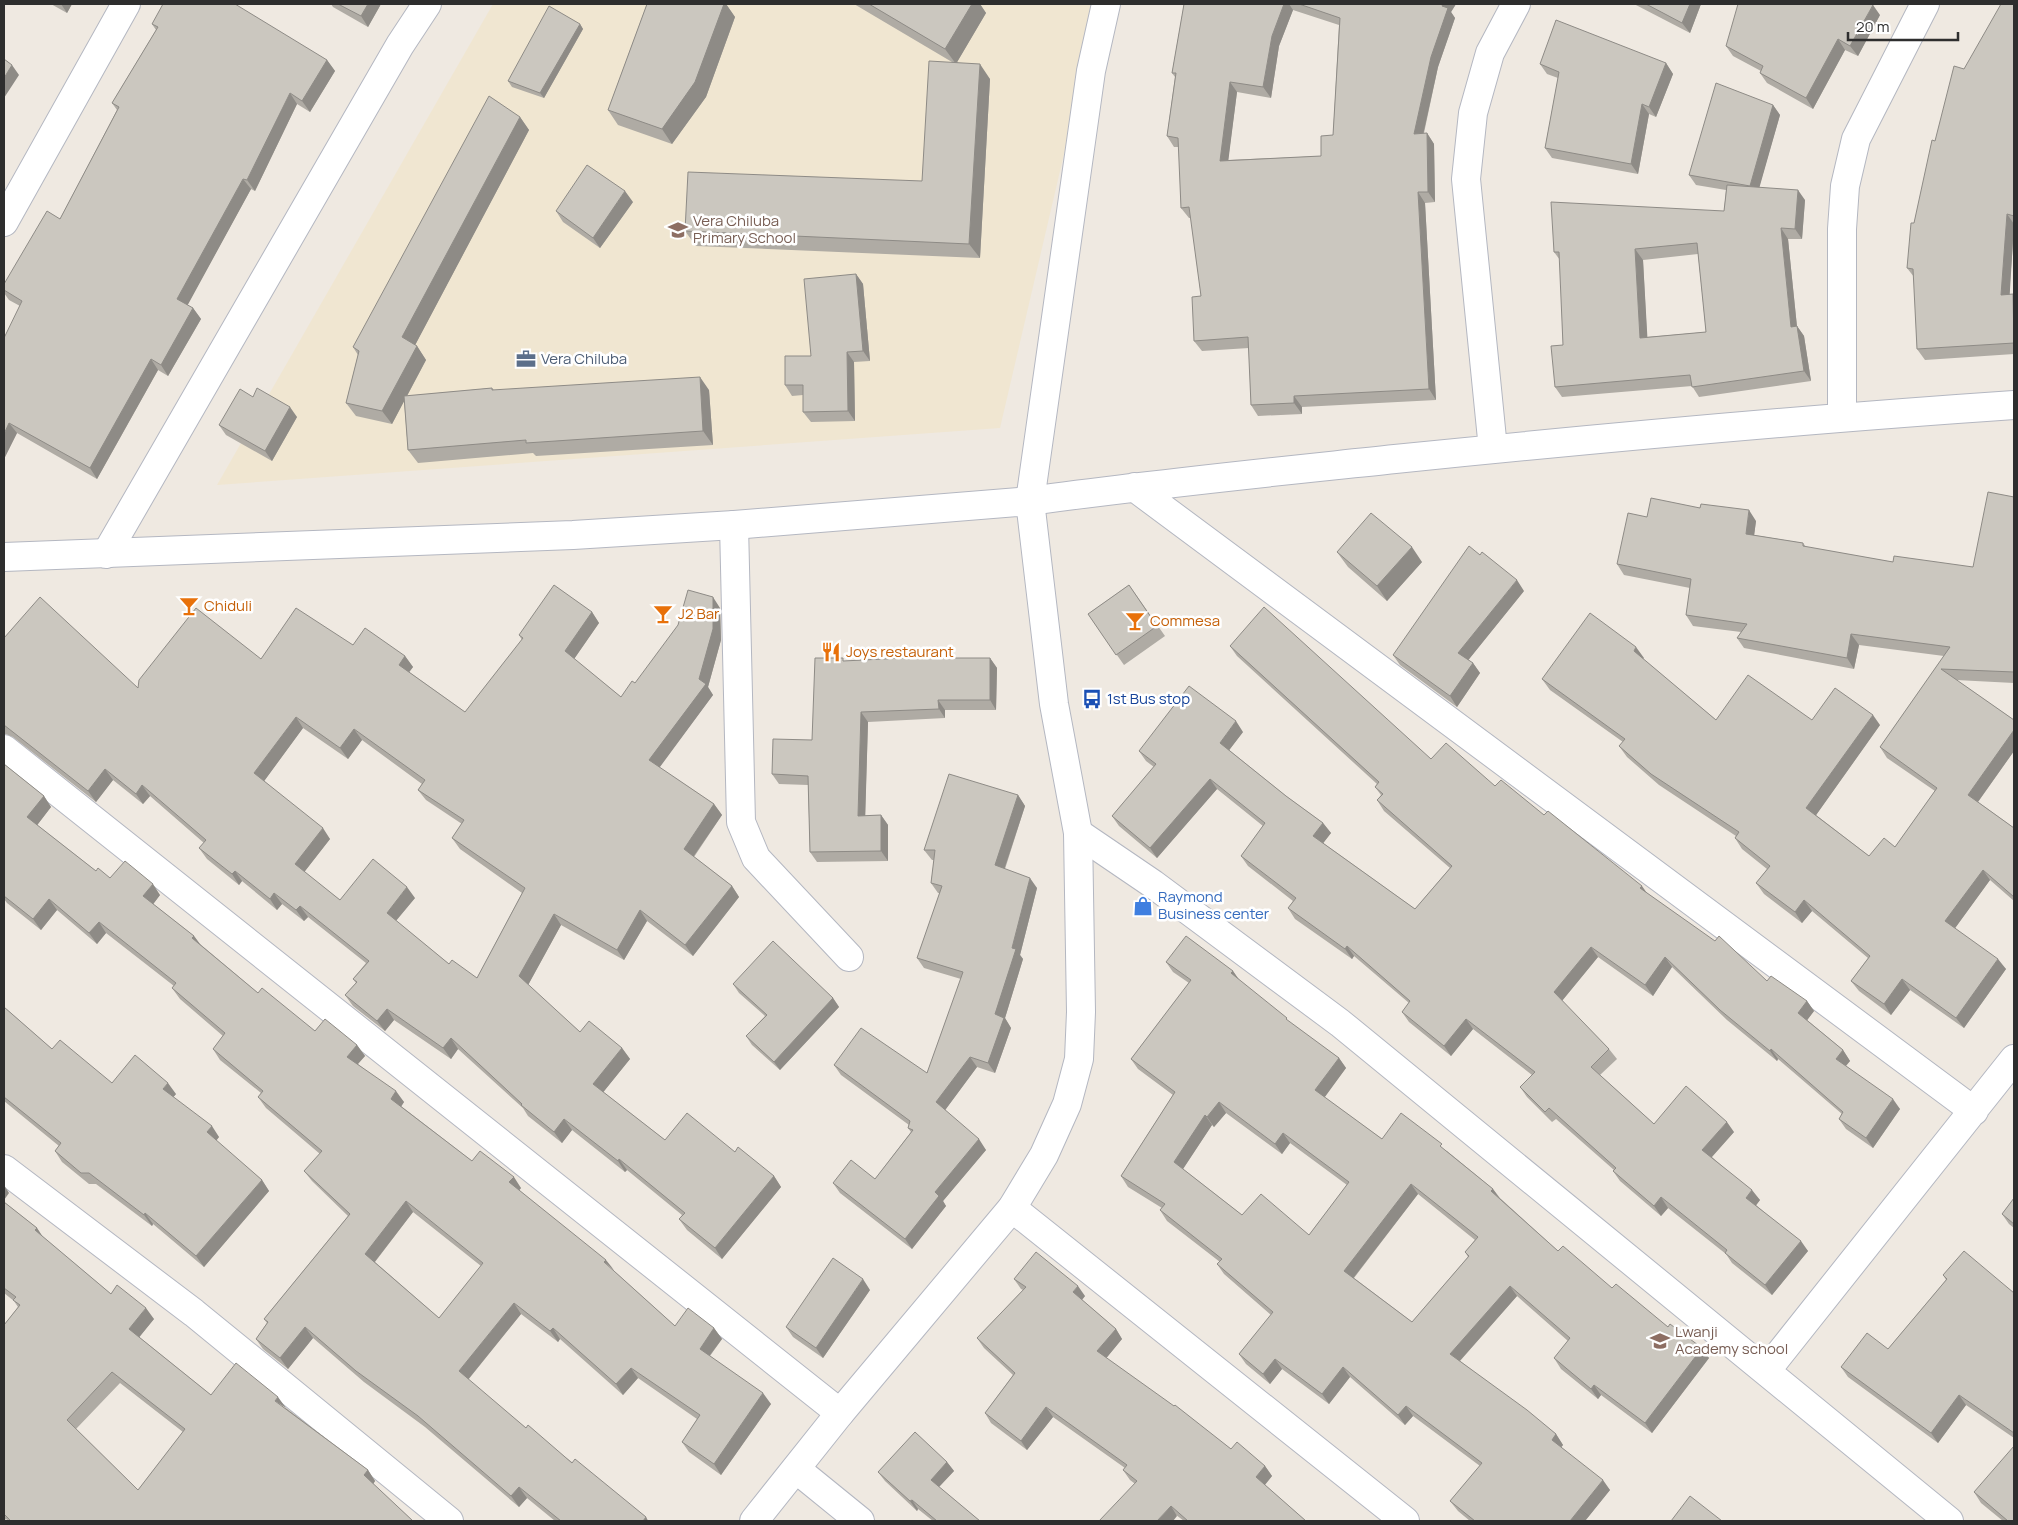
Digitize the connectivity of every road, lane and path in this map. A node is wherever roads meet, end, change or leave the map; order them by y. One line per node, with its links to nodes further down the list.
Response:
1 (126, 4): 6 (street)
2 (427, 4): 13 (street)
3 (1106, 4): 11 (street)
4 (1516, 4): 9 (street)
5 (1925, 4): 8 (street)
6 (4, 222)
7 (2014, 405): 8 (street)
8 (1842, 416): 9 (street)
9 (1493, 449): 10 (street)
10 (1134, 487): 11 (street); 19 (street)
11 (1030, 500): 12 (street); 16 (street)
12 (734, 525): 13 (street); 17 (street)
13 (106, 554): 14 (street)
14 (4, 557)
15 (4, 749): 23 (street)
16 (1078, 833): 21 (street); 22 (street)
17 (849, 957)
18 (2014, 1059): 19 (street)
19 (1974, 1111): 22 (street)
20 (4, 1169): 25 (street)
21 (1012, 1208): 23 (street); 28 (street)
22 (1766, 1371): 29 (street)
23 (840, 1414): 24 (street)
24 (796, 1469): 26 (street); 27 (street)
25 (449, 1521)
26 (754, 1521)
27 (860, 1521)
28 (1405, 1521)
29 (1949, 1521)

